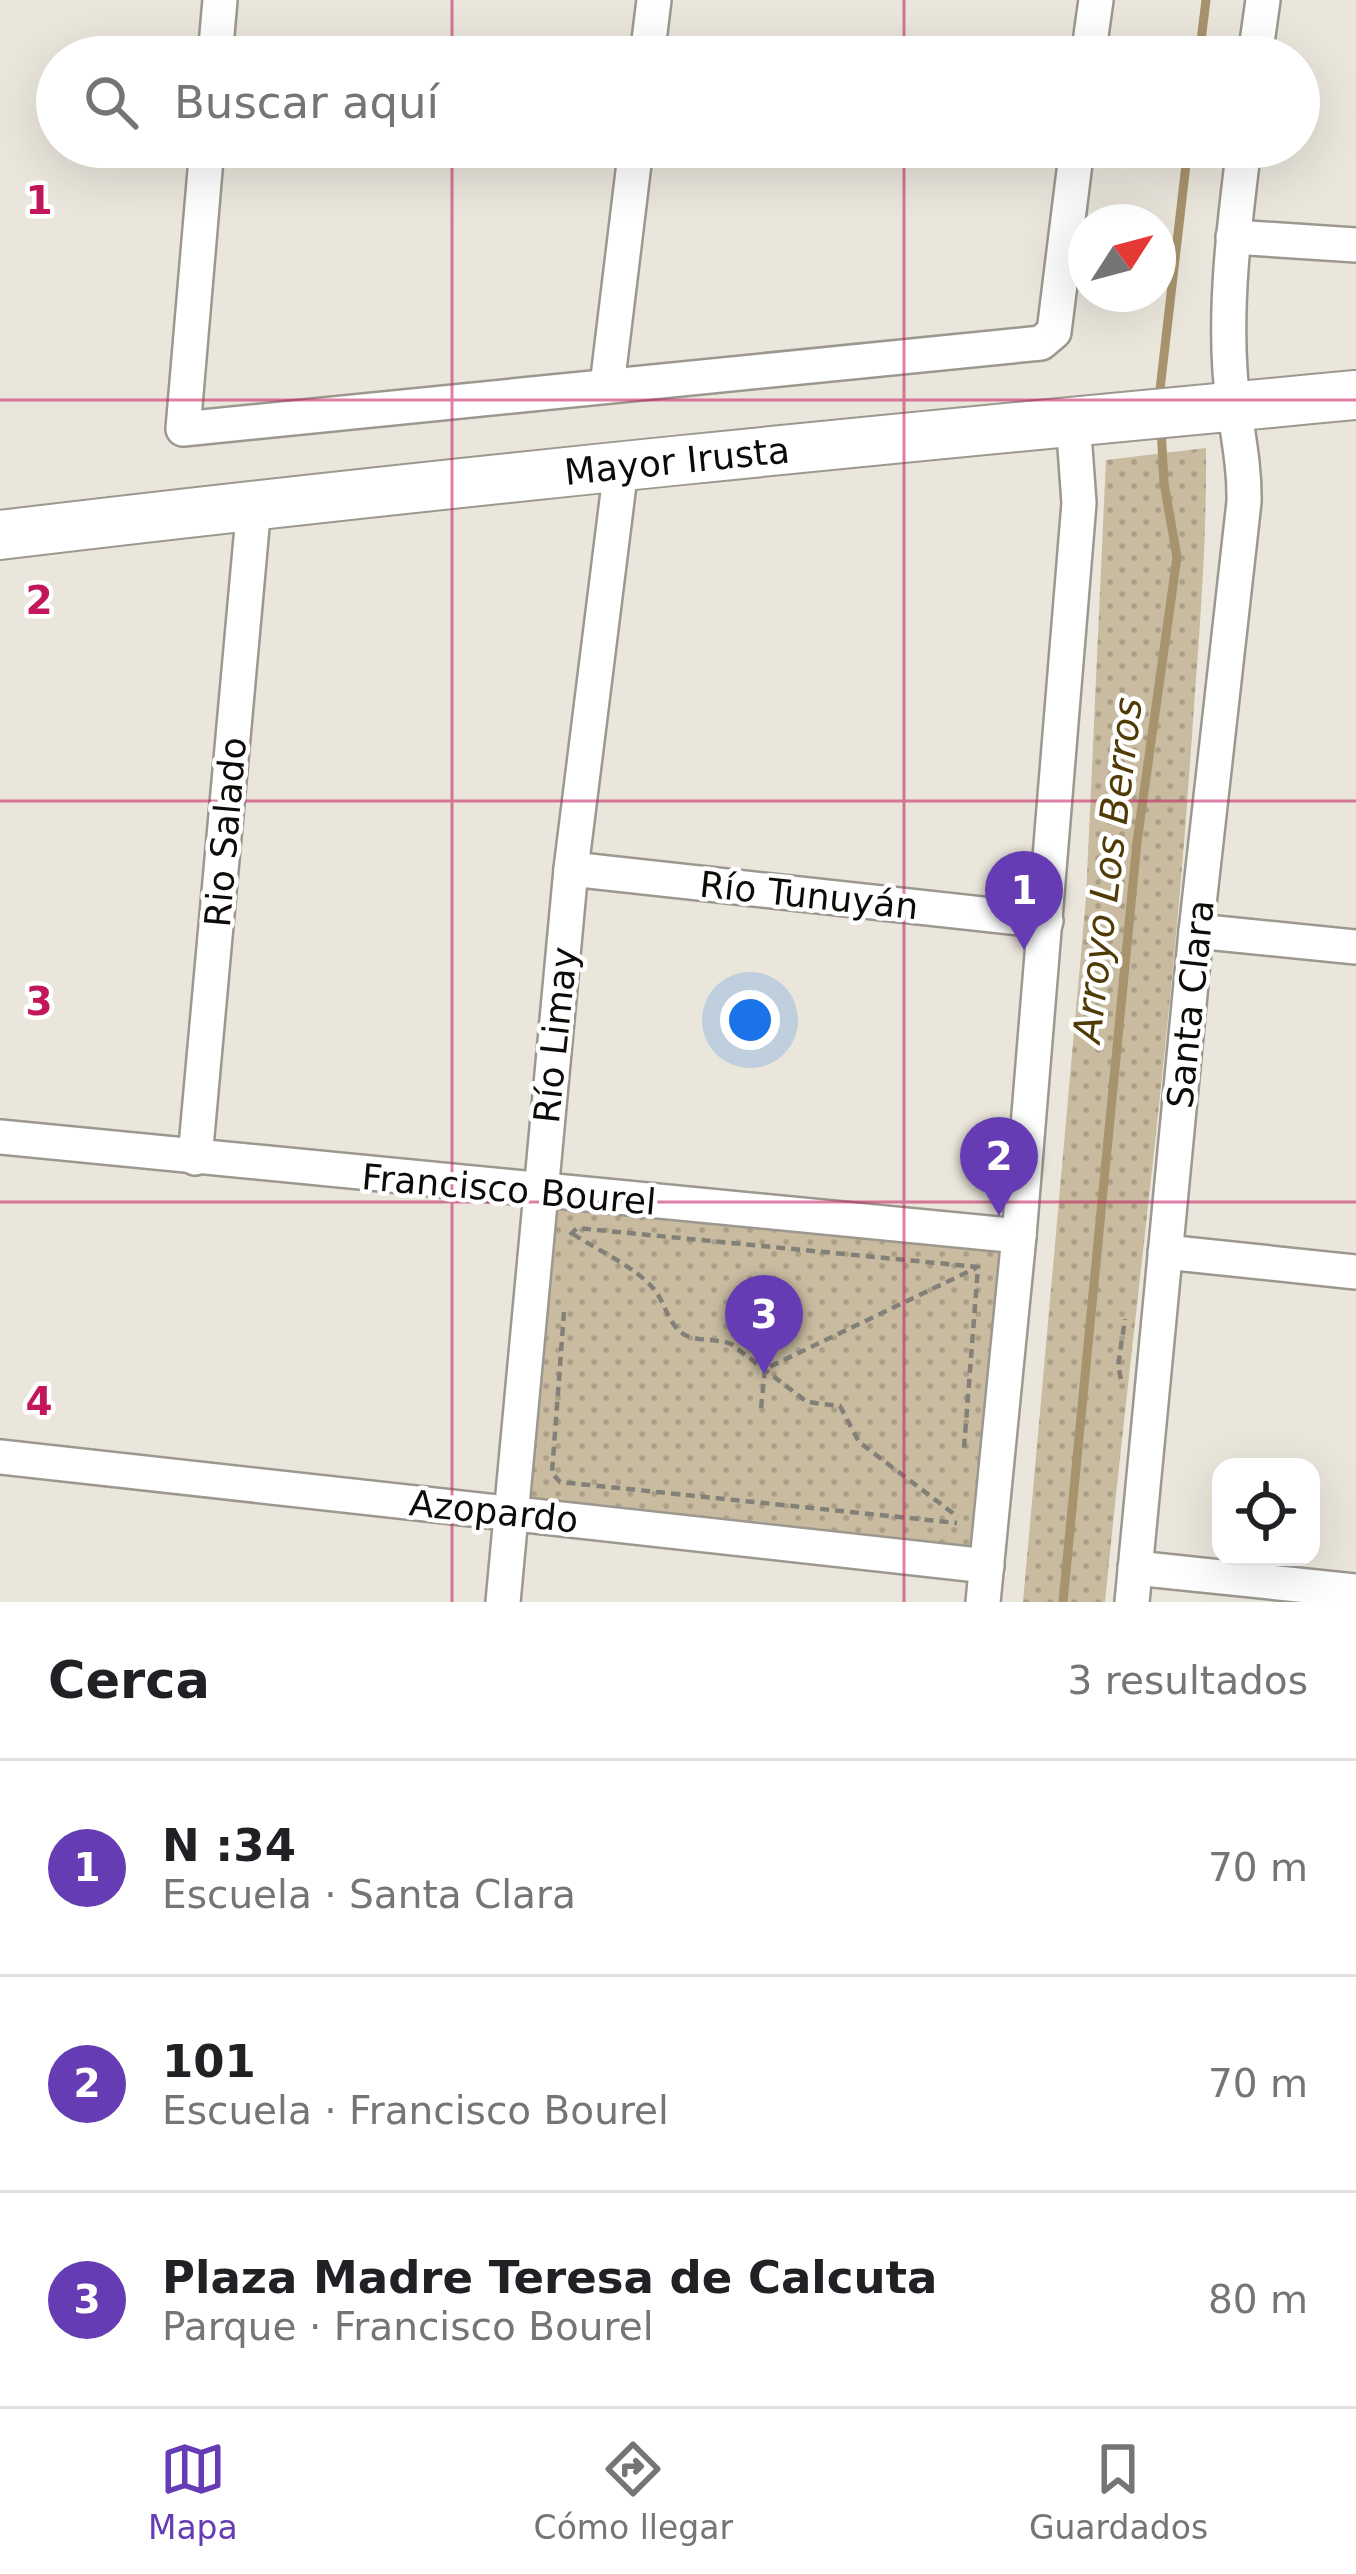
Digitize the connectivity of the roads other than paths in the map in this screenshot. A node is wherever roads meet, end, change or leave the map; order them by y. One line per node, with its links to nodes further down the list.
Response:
1 (220, 0): 5 (street)
2 (653, 0): 6 (street)
3 (1096, 0): 7 (street)
4 (1263, 0): 8 (street)
5 (217, 36)
6 (649, 36)
7 (1091, 36)
8 (1259, 36)
9 (205, 168): 15 (street)
10 (633, 168): 15 (street)
11 (1074, 168): 15 (street)
12 (1241, 168): 13 (street, Santa Clara)
13 (1233, 238): 14 (street); 17 (street, Santa Clara)
14 (1356, 245)
15 (607, 386)
16 (1356, 395): 17 (main road, Mayor Irusta)
17 (1236, 406): 18 (main road, Mayor Irusta); 24 (street, Santa Clara)
18 (1073, 420): 19 (main road, Mayor Irusta); 23 (street)
19 (621, 469): 20 (main road, Mayor Irusta); 22 (street, Río Limay)
20 (254, 505): 21 (main road, Mayor Irusta); 27 (street, Rio Salado)
21 (0, 535)
22 (572, 868): 23 (street, Río Tunuyán); 28 (street, Río Limay)
23 (1046, 921): 29 (street)
24 (1196, 931): 25 (street); 30 (street, Santa Clara)
25 (1356, 947)
26 (0, 1137): 27 (street, Francisco Bourel)
27 (195, 1159): 28 (street, Francisco Bourel)
28 (539, 1202): 29 (street, Francisco Bourel); 33 (street, Río Limay)
29 (1019, 1236): 34 (street)
30 (1165, 1252): 31 (street); 35 (street, Santa Clara)
31 (1356, 1271)
32 (0, 1457): 33 (street, Azopardo)
33 (511, 1513): 34 (street, Azopardo); 37 (street, Río Limay)
34 (987, 1566): 38 (street)
35 (1133, 1585): 36 (street)
36 (1356, 1592)
37 (503, 1602)
38 (983, 1602)

